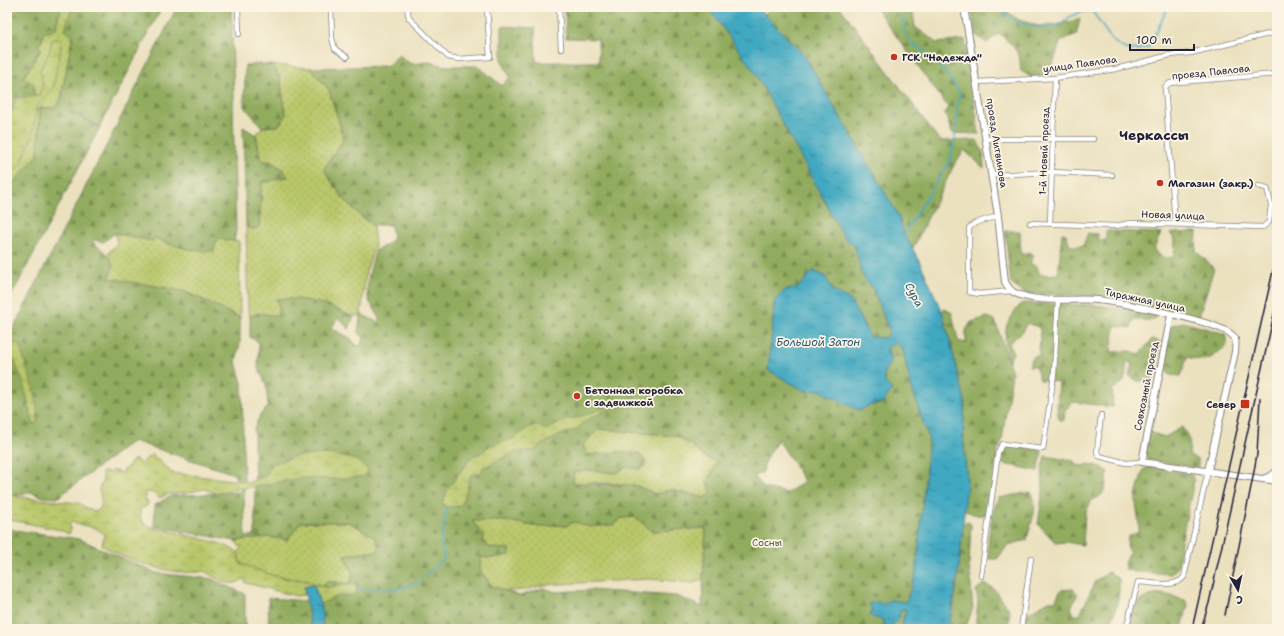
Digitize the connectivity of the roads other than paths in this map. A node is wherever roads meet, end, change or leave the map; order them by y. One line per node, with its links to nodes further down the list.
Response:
1 (238, 7): 8 (street)
2 (331, 7): 10 (street)
3 (407, 7): 4 (street)
4 (486, 7)
5 (560, 7): 9 (street)
6 (964, 7): 13 (main road, проезд Литвинова)
7 (1277, 32): 12 (street, улица Павлова)
8 (240, 34)
9 (561, 49)
10 (347, 57)
11 (1277, 74): 24 (street, проезд Павлова)
12 (1056, 78): 13 (street, улица Павлова); 14 (street, 1-й Новый проезд)
13 (978, 82): 15 (main road, проезд Литвинова)
14 (1054, 138): 15 (street); 16 (street); 17 (street, 1-й Новый проезд)
15 (986, 139): 18 (main road, проезд Литвинова)
16 (1093, 139)
17 (1052, 172): 18 (street); 19 (street); 23 (street, 1-й Новый проезд)
18 (991, 175): 21 (main road, проезд Литвинова)
19 (1112, 175)
20 (1258, 186): 24 (street, Новая улица)
21 (998, 216): 25 (main road, проезд Литвинова); 25 (street)
22 (1030, 223): 23 (street, Новая улица)
23 (1050, 224): 24 (street, Новая улица)
24 (1175, 224)
25 (1011, 291): 26 (main road, Тиражная улица)
26 (1058, 300): 27 (main road, Тиражная улица); 35 (street)
27 (1171, 315): 29 (main road, Совхозный проезд); 30 (main road, Тиражная улица)
28 (1101, 415): 29 (street)
29 (1142, 462): 30 (main road)
30 (1208, 471): 32 (main road); 37 (street)
31 (1277, 471): 32 (main road)
32 (1261, 479): 33 (main road)
33 (1277, 481)
34 (1031, 558): 36 (street)
35 (981, 576)
36 (1020, 629)
37 (1126, 629)

